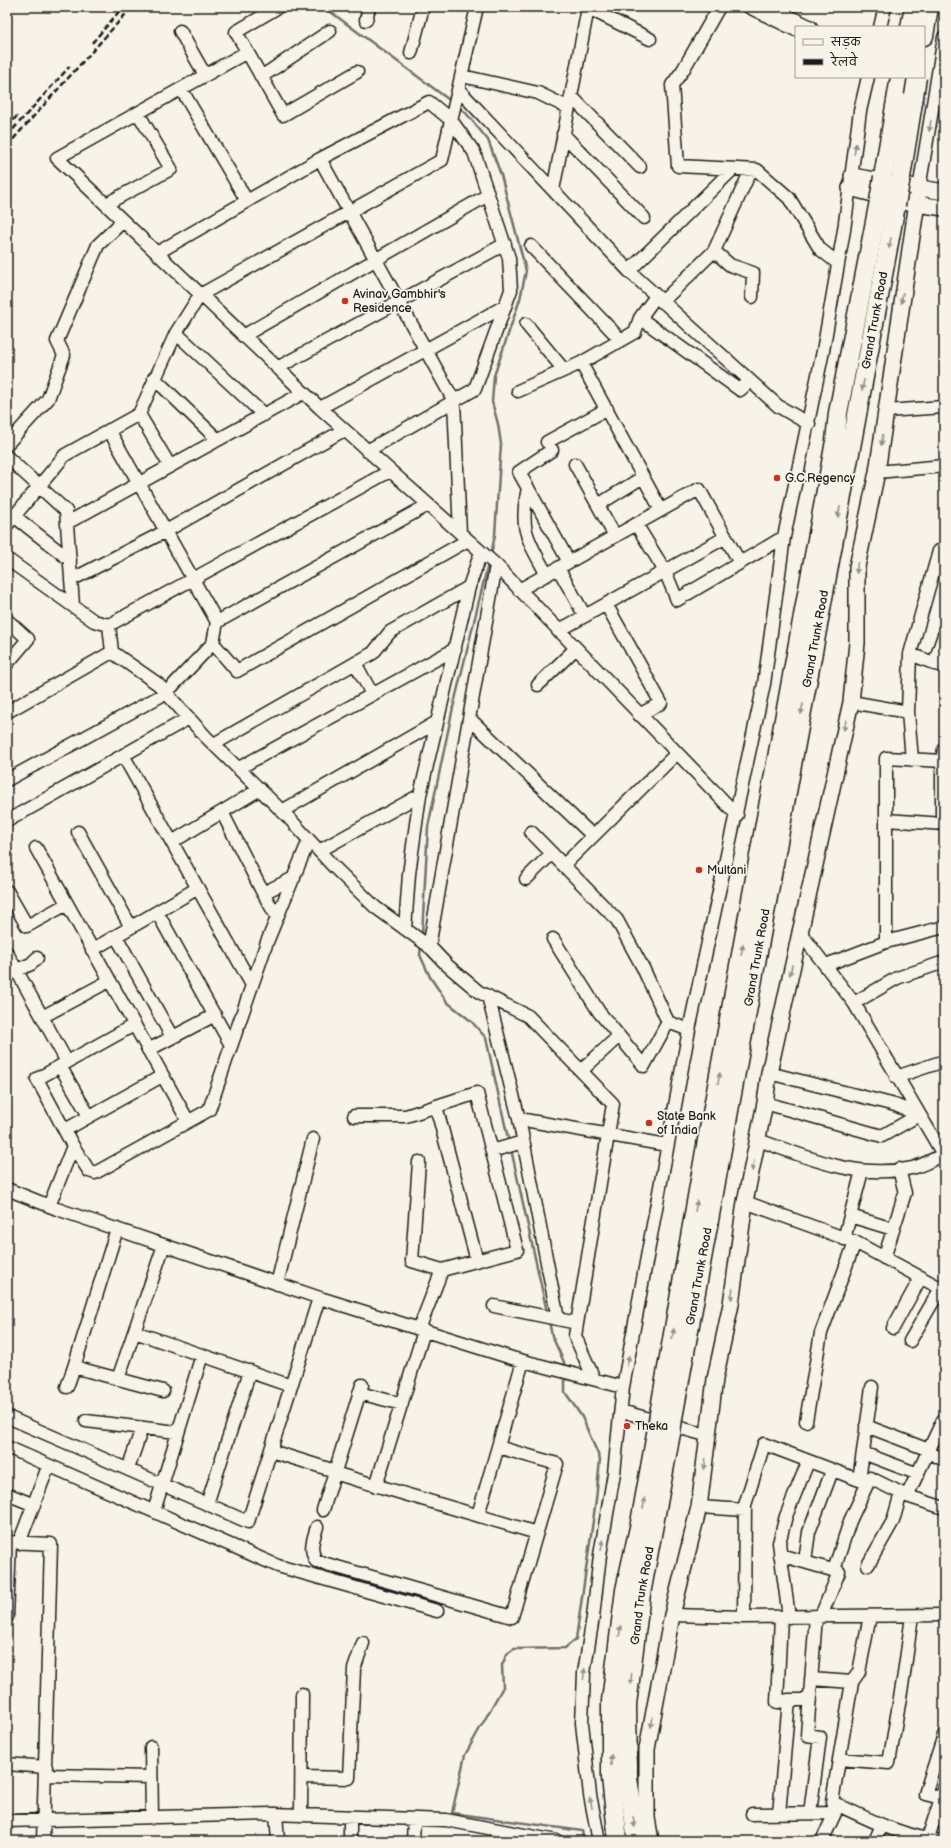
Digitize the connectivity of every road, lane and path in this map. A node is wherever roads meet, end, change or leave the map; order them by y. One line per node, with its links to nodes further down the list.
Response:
1 (278, 7): 22 (street)
2 (369, 7): 12 (street)
3 (423, 7): 23 (street)
4 (477, 7): 26 (street)
5 (719, 7): 42 (street)
6 (749, 7): 16 (street)
7 (770, 7): 13 (street)
8 (885, 7): 14 (street)
9 (914, 7): 15 (highway)
10 (929, 7): 17 (highway)
11 (587, 8): 21 (street); 35 (street)
12 (366, 20)
13 (809, 26)
14 (880, 26)
15 (910, 26)
16 (795, 30)
17 (925, 30)
18 (180, 31): 25 (street)
19 (330, 31): 27 (street)
20 (944, 37): 31 (street)
21 (650, 39)
22 (247, 52): 25 (street); 27 (street)
23 (411, 53)
24 (357, 72): 27 (street)
25 (205, 75): 33 (street)
26 (462, 76): 34 (street); 36 (street)
27 (262, 77)
28 (868, 78): 44 (street, one-way to 28)
29 (916, 78): 32 (highway, Grand Trunk Road, bridge)
30 (919, 78): 31 (street)
31 (936, 87): 45 (street, one-way to 45)
32 (904, 88): 276 (highway, Grand Trunk Road, one-way to 32, bridge); 276 (highway, Grand Trunk Road, one-way to 276, bridge)
33 (181, 89): 37 (street); 49 (street)
34 (458, 94): 38 (street); 46 (street)
35 (571, 96): 36 (street); 41 (street)
36 (569, 108): 39 (street)
37 (138, 113): 50 (street); 50 (street)
38 (452, 116): 40 (street); 48 (street); 53 (street)
39 (563, 134): 46 (street); 54 (street)
40 (320, 159): 49 (street); 53 (street)
41 (640, 167)
42 (733, 169): 43 (street); 62 (street)
43 (751, 170): 58 (street); 61 (street)
44 (851, 182): 45 (main road); 51 (main road); 88 (street)
45 (919, 189): 47 (main road); 51 (main road)
46 (553, 190): 62 (street)
47 (944, 192)
48 (488, 195): 56 (street); 60 (street)
49 (247, 201): 59 (street)
50 (106, 204): 55 (street)
51 (916, 204): 52 (main road); 85 (main road, one-way to 85)
52 (944, 208)
53 (350, 211): 60 (street); 63 (street)
54 (644, 218)
55 (123, 221): 59 (street); 92 (street)
56 (504, 244): 66 (street); 67 (street)
57 (530, 246): 72 (street)
58 (714, 251): 64 (street); 65 (street)
59 (157, 253): 63 (street)
60 (376, 259): 66 (street); 71 (street)
61 (835, 261)
62 (629, 271): 65 (street)
63 (200, 295): 70 (street); 71 (street)
64 (752, 297)
65 (659, 299): 68 (street); 78 (street)
66 (399, 301): 73 (street); 75 (street)
67 (505, 306): 73 (street); 81 (street)
68 (640, 318): 72 (street); 78 (street)
69 (526, 324): 76 (street)
70 (176, 333): 77 (street); 87 (street)
71 (243, 336): 75 (street)
72 (620, 339): 74 (street)
73 (426, 350): 81 (street); 83 (street)
74 (581, 363): 76 (street); 84 (street)
75 (277, 368): 80 (street)
76 (564, 370): 79 (street)
77 (154, 378): 86 (street); 91 (street)
78 (750, 381): 88 (street)
79 (518, 391)
80 (303, 393): 83 (street); 87 (street)
81 (454, 401): 93 (street); 112 (street)
82 (944, 407): 85 (street)
83 (320, 408): 90 (street)
84 (607, 409): 100 (street); 103 (street)
85 (886, 411): 99 (main road, one-way to 99)
86 (139, 414): 89 (street); 96 (street)
87 (264, 415): 91 (street)
88 (809, 424): 114 (street)
89 (110, 430): 101 (street); 102 (street)
90 (344, 430): 93 (street); 110 (street)
91 (218, 440): 96 (street)
92 (7, 444)
93 (367, 451): 98 (street)
94 (7, 457): 102 (street)
95 (575, 464): 105 (street)
96 (170, 466): 101 (street)
97 (944, 466): 99 (street)
98 (390, 471): 104 (street); 123 (street)
99 (877, 472): 146 (main road, one-way to 146)
100 (644, 477): 105 (street); 106 (street)
101 (139, 483): 108 (street); 110 (street)
102 (39, 485): 107 (street); 108 (street)
103 (528, 488): 120 (street); 122 (street)
104 (428, 505): 112 (street); 131 (street)
105 (598, 505): 111 (street)
106 (661, 510): 109 (street); 113 (street)
107 (11, 521): 117 (street)
108 (67, 523): 117 (street)
109 (636, 524): 111 (street); 121 (street)
110 (166, 531): 123 (street); 124 (street)
111 (615, 536): 120 (street)
112 (464, 537): 116 (street); 135 (street)
113 (726, 537): 118 (street); 121 (street)
114 (784, 537): 118 (street); 164 (street)
115 (944, 554): 139 (street)
116 (489, 559): 125 (street); 126 (street); 192 (street)
117 (70, 560): 124 (street)
118 (740, 563): 121 (street)
119 (9, 564): 128 (street)
120 (564, 565): 122 (street); 129 (street)
121 (665, 571): 127 (street)
122 (547, 575): 126 (street)
123 (193, 579): 131 (street); 132 (street)
124 (71, 580): 128 (street)
125 (469, 588): 136 (street); 140 (street)
126 (519, 590): 133 (street)
127 (606, 604): 129 (street); 149 (street)
128 (73, 605): 132 (street)
129 (585, 616): 133 (street)
130 (7, 620): 141 (street)
131 (217, 622): 135 (street)
132 (110, 625): 138 (street)
133 (558, 631): 137 (street)
134 (944, 635): 142 (street)
135 (213, 643): 144 (street)
136 (455, 649): 145 (street); 152 (street)
137 (575, 649): 143 (street); 149 (street)
138 (112, 652): 144 (street); 147 (street)
139 (910, 654): 142 (street); 148 (street)
140 (355, 663): 145 (street); 153 (street)
141 (7, 664)
142 (939, 665)
143 (538, 685)
144 (166, 692): 150 (street); 159 (street)
145 (372, 694): 158 (street)
146 (850, 702): 148 (street); 188 (main road, one-way to 188)
147 (7, 712)
148 (908, 712): 157 (street)
149 (639, 715): 154 (street)
150 (189, 718): 153 (street); 155 (street)
151 (472, 721): 170 (street)
152 (437, 722): 161 (street); 162 (street)
153 (214, 744): 158 (street)
154 (677, 753): 164 (street); 170 (street)
155 (123, 755): 166 (street); 172 (street)
156 (943, 757): 157 (street); 167 (street)
157 (912, 760): 165 (street)
158 (239, 768): 160 (street)
159 (7, 780)
160 (260, 789): 162 (street); 163 (street)
161 (420, 795): 174 (street); 187 (street)
162 (282, 811): 171 (street)
163 (222, 812): 172 (street); 181 (street)
164 (737, 815): 207 (street)
165 (886, 820): 167 (street); 191 (street)
166 (7, 821)
167 (943, 824)
168 (78, 832): 185 (street)
169 (531, 832): 175 (street)
170 (593, 836): 176 (street)
171 (309, 840): 174 (street); 177 (street)
172 (172, 842): 179 (street)
173 (36, 848): 182 (street)
174 (319, 851): 187 (street)
175 (552, 853): 176 (street); 178 (street)
176 (564, 865): 205 (street)
177 (294, 878): 181 (street); 184 (street)
178 (526, 879)
179 (198, 888): 183 (street); 200 (street)
180 (7, 891): 182 (street)
181 (263, 893): 184 (street)
182 (67, 904): 193 (street)
183 (157, 912): 185 (street); 203 (street)
184 (278, 917): 200 (street)
185 (132, 927): 189 (street)
186 (944, 927): 191 (street)
187 (410, 932): 192 (street)
188 (799, 932): 197 (street); 215 (main road, one-way to 215)
189 (116, 936): 193 (street); 209 (street)
190 (553, 939): 208 (street)
191 (886, 942): 197 (street)
192 (427, 945): 201 (street)
193 (92, 950): 199 (street)
194 (7, 953): 198 (street)
195 (37, 958): 198 (street)
196 (944, 962): 202 (street)
197 (826, 965): 202 (street)
198 (13, 969): 204 (street)
199 (109, 981): 204 (street); 206 (street)
200 (252, 985): 210 (street)
201 (488, 996): 214 (street); 223 (street)
202 (854, 1003): 217 (street)
203 (214, 1015): 209 (street); 210 (street)
204 (42, 1017): 213 (street)
205 (668, 1022): 207 (street); 208 (street)
206 (134, 1025): 211 (street); 213 (street)
207 (689, 1030): 230 (street)
208 (619, 1036): 214 (street)
209 (172, 1037): 211 (street)
210 (231, 1045): 224 (street)
211 (148, 1050): 216 (street)
212 (944, 1061): 217 (street)
213 (64, 1064): 221 (street); 225 (street)
214 (581, 1071): 226 (street)
215 (769, 1072): 218 (main road); 220 (street)
216 (162, 1076): 221 (street); 224 (street)
217 (896, 1077): 220 (street)
218 (765, 1103): 220 (street); 228 (main road)
219 (436, 1106): 222 (street); 232 (street); 246 (street)
220 (919, 1115): 233 (street)
221 (89, 1116): 225 (street)
222 (354, 1116)
223 (519, 1119): 226 (street); 229 (street)
224 (188, 1122): 231 (street)
225 (65, 1130): 231 (street)
226 (608, 1134): 230 (street); 254 (street)
227 (312, 1139): 249 (street)
228 (758, 1140): 236 (street); 238 (main road, one-way to 238)
229 (520, 1143): 232 (street); 253 (street)
230 (667, 1145): 267 (street, one-way to 230)
231 (73, 1146): 239 (street)
232 (497, 1149): 246 (street)
233 (944, 1156): 235 (street)
234 (419, 1162): 247 (street)
235 (899, 1169): 236 (street); 242 (street)
236 (862, 1171): 240 (street)
237 (7, 1189): 239 (street)
238 (745, 1202): 243 (street); 280 (main road, one-way to 280)
239 (49, 1206): 241 (street)
240 (850, 1216): 242 (street); 243 (street)
241 (117, 1229): 244 (street); 261 (street)
242 (893, 1230): 245 (street)
243 (850, 1241): 245 (street); 275 (street)
244 (164, 1245): 249 (street); 257 (street)
245 (884, 1258): 248 (street)
246 (477, 1261): 247 (street)
247 (442, 1270): 256 (street)
248 (920, 1277): 250 (street); 255 (street)
249 (277, 1284): 251 (street)
250 (943, 1289): 258 (street)
251 (320, 1298): 256 (street); 265 (street)
252 (494, 1306): 253 (street)
253 (556, 1318): 254 (street)
254 (577, 1323): 264 (street)
255 (893, 1328)
256 (422, 1330): 260 (street); 270 (street)
257 (135, 1332): 259 (street); 263 (street)
258 (910, 1341)
259 (202, 1355): 262 (street); 279 (street)
260 (523, 1361): 264 (street); 282 (street)
261 (74, 1367): 263 (street); 266 (street)
262 (250, 1371): 265 (street); 298 (street)
263 (118, 1379): 269 (street)
264 (594, 1380): 267 (street)
265 (291, 1386): 283 (street)
266 (67, 1387)
267 (623, 1387): 271 (street)
268 (872, 1387): 277 (street)
269 (163, 1391)
270 (402, 1404): 291 (street); 295 (street)
271 (621, 1411): 280 (street); 357 (street, one-way to 271)
272 (10, 1418): 289 (street)
273 (943, 1420): 284 (street)
274 (86, 1421): 278 (street)
275 (806, 1421)
276 (665, 1423): 358 (highway, Grand Trunk Road, one-way to 276); 359 (highway, Grand Trunk Road, one-way to 359)
277 (866, 1426): 284 (street); 285 (street)
278 (142, 1428): 279 (street); 289 (street)
279 (177, 1432): 294 (street)
280 (709, 1436): 301 (main road, one-way to 301)
281 (7, 1447): 288 (street)
282 (498, 1447): 305 (street); 307 (street)
283 (271, 1451): 291 (street); 298 (street)
284 (929, 1451): 286 (street); 292 (street)
285 (863, 1453): 292 (street); 293 (street)
286 (944, 1460)
287 (808, 1462): 290 (street); 303 (street); 309 (street)
288 (48, 1467): 300 (street); 304 (street)
289 (128, 1469): 294 (street)
290 (832, 1471): 293 (street); 310 (street)
291 (335, 1472): 295 (street); 302 (street)
292 (918, 1474): 297 (street)
293 (865, 1479): 297 (street); 312 (street)
294 (161, 1484): 298 (street); 304 (street)
295 (376, 1486): 305 (street)
296 (7, 1494): 300 (street)
297 (904, 1495): 299 (street); 311 (street)
298 (207, 1504)
299 (943, 1504)
300 (34, 1505): 308 (street)
301 (699, 1507): 303 (street); 315 (main road)
302 (323, 1510)
303 (745, 1510): 321 (street)
304 (154, 1511): 313 (street)
305 (478, 1515): 307 (street)
306 (317, 1527): 307 (street)
307 (537, 1533)
308 (12, 1542): 314 (street); 335 (street)
309 (780, 1555): 310 (street); 322 (street)
310 (805, 1561): 312 (street)
311 (868, 1565)
312 (834, 1570): 317 (street)
313 (437, 1611)
314 (7, 1614): 320 (street)
315 (672, 1615): 321 (street); 360 (main road, one-way to 360)
316 (944, 1615): 319 (street)
317 (819, 1616): 318 (street); 322 (street); 324 (street)
318 (870, 1616): 319 (street); 325 (street)
319 (912, 1616): 333 (street)
320 (7, 1617)
321 (744, 1617): 322 (street)
322 (785, 1617): 327 (street)
323 (363, 1644): 337 (street)
324 (811, 1679): 325 (street); 328 (street)
325 (852, 1682): 333 (street)
326 (302, 1694): 337 (street)
327 (789, 1700): 328 (street); 329 (street)
328 (810, 1700): 330 (street)
329 (786, 1733): 330 (street); 343 (street)
330 (807, 1735): 340 (street)
331 (944, 1735): 338 (street)
332 (151, 1747): 336 (street)
333 (839, 1759): 339 (street)
334 (7, 1764): 335 (street)
335 (45, 1771): 336 (street); 349 (street)
336 (151, 1777): 346 (street)
337 (302, 1777): 344 (street)
338 (942, 1793): 351 (street)
339 (833, 1808): 340 (street); 350 (street); 361 (street)
340 (810, 1813): 343 (street)
341 (276, 1814): 344 (street); 346 (street); 353 (street)
342 (752, 1814): 343 (street)
343 (778, 1814)
344 (301, 1815): 345 (street)
345 (350, 1817): 347 (street); 354 (street)
346 (152, 1818): 349 (street)
347 (414, 1819): 355 (street); 356 (street)
348 (7, 1821): 349 (street)
349 (44, 1821): 352 (street)
350 (882, 1826): 351 (street); 362 (street)
351 (927, 1840): 363 (street)
352 (43, 1841)
353 (278, 1841)
354 (350, 1841)
355 (413, 1841)
356 (557, 1841)
357 (599, 1841)
358 (618, 1841)
359 (637, 1841)
360 (651, 1841)
361 (822, 1841)
362 (875, 1841)
363 (944, 1841)

